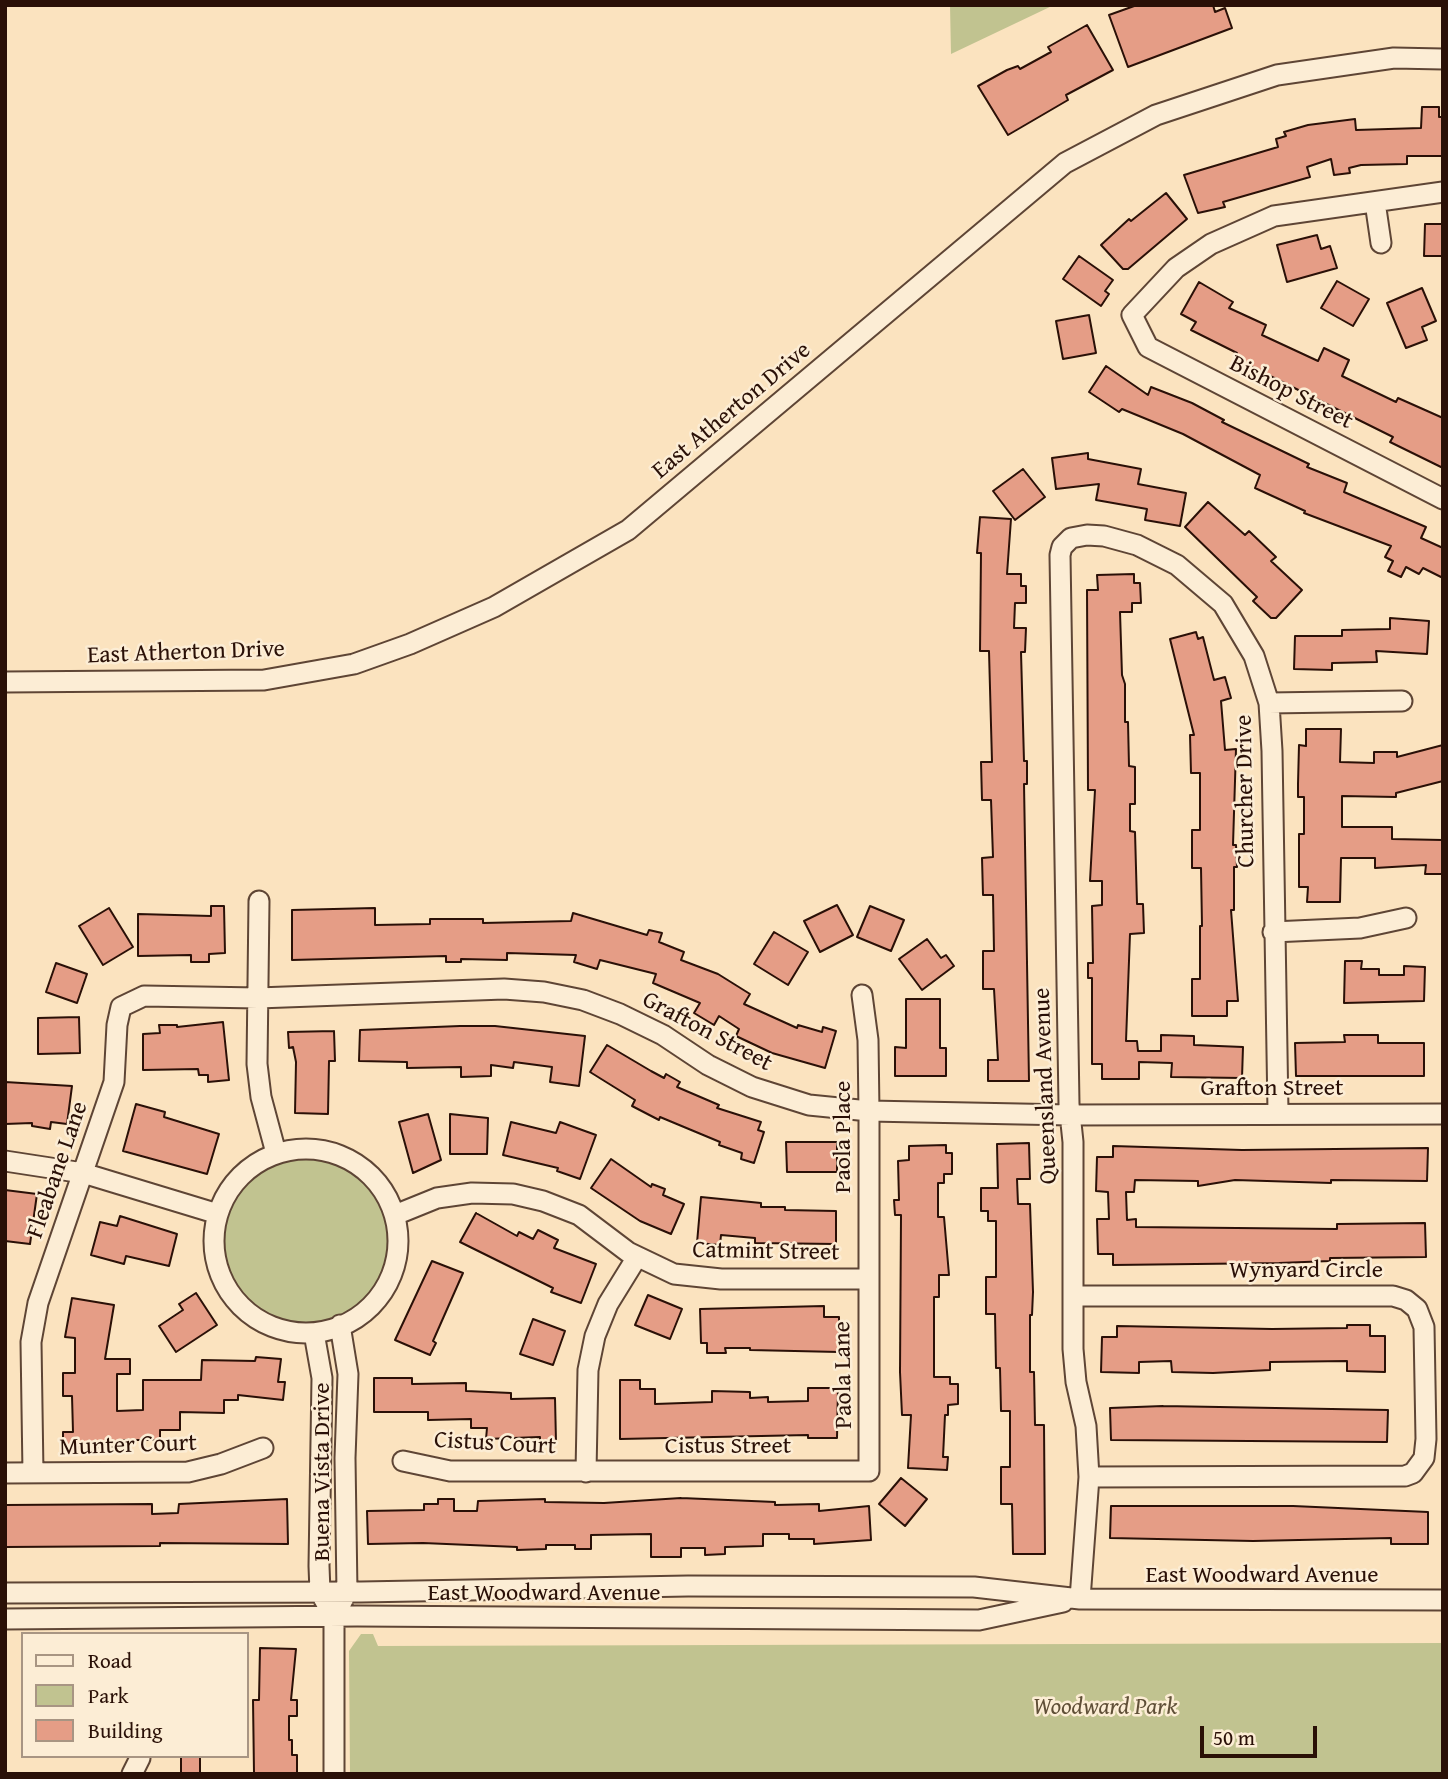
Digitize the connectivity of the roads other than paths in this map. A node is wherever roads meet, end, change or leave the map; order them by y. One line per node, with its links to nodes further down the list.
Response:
1 (1443, 59): 7 (street, East Atherton Drive)
2 (1443, 192): 3 (street)
3 (1375, 202): 4 (street); 5 (street, Bishop Street)
4 (1381, 243)
5 (1443, 499)
6 (1060, 570): 9 (street, Churcher Drive); 19 (street, Queensland Avenue)
7 (5, 682)
8 (1402, 701): 9 (street)
9 (1269, 703): 12 (street, Churcher Drive)
10 (259, 901): 14 (street)
11 (1406, 918): 12 (street)
12 (1273, 932): 17 (street, Churcher Drive)
13 (862, 995): 16 (street, Paola Place)
14 (258, 998): 15 (street, Grafton Street); 16 (street, Grafton Street); 20 (street)
15 (121, 1007): 22 (street, Fleabane Lane)
16 (870, 1111): 19 (street, Grafton Street); 26 (street, Paola Place)
17 (1278, 1112): 18 (street, Grafton Street); 19 (street, Grafton Street)
18 (1443, 1114)
19 (1070, 1115): 27 (street, Queensland Avenue)
20 (276, 1153): 23 (street); 24 (street)
21 (5, 1161): 22 (street)
22 (83, 1173): 23 (street); 35 (street, Fleabane Lane)
23 (218, 1214): 29 (street)
24 (395, 1215): 25 (street, Catmint Street); 28 (street)
25 (637, 1256): 26 (street, Catmint Street); 33 (street)
26 (867, 1279): 32 (street, Paola Lane)
27 (1075, 1296): 36 (street, Queensland Avenue); 36 (street, Wynyard Circle)
28 (340, 1325): 29 (street); 38 (street, Buena Vista Drive)
29 (314, 1333): 37 (street, Buena Vista Drive)
30 (263, 1448): 35 (street, Munter Court)
31 (403, 1461): 33 (street, Cistus Court)
32 (870, 1471): 33 (street, Cistus Street)
33 (586, 1472)
34 (5, 1474): 35 (street, Munter Court)
35 (33, 1474)
36 (1089, 1477): 40 (street, Queensland Avenue)
37 (320, 1592): 38 (street, East Woodward Avenue); 39 (street, East Woodward Avenue); 42 (street, Buena Vista Drive)
38 (347, 1592): 40 (street, East Woodward Avenue); 42 (street, Buena Vista Drive)
39 (5, 1593)
40 (1080, 1599): 41 (street, East Woodward Avenue); 42 (street, East Woodward Avenue)
41 (1443, 1600)
42 (334, 1617): 43 (street, East Woodward Avenue); 44 (street, Buena Vista Drive)
43 (5, 1619)
44 (334, 1774)

